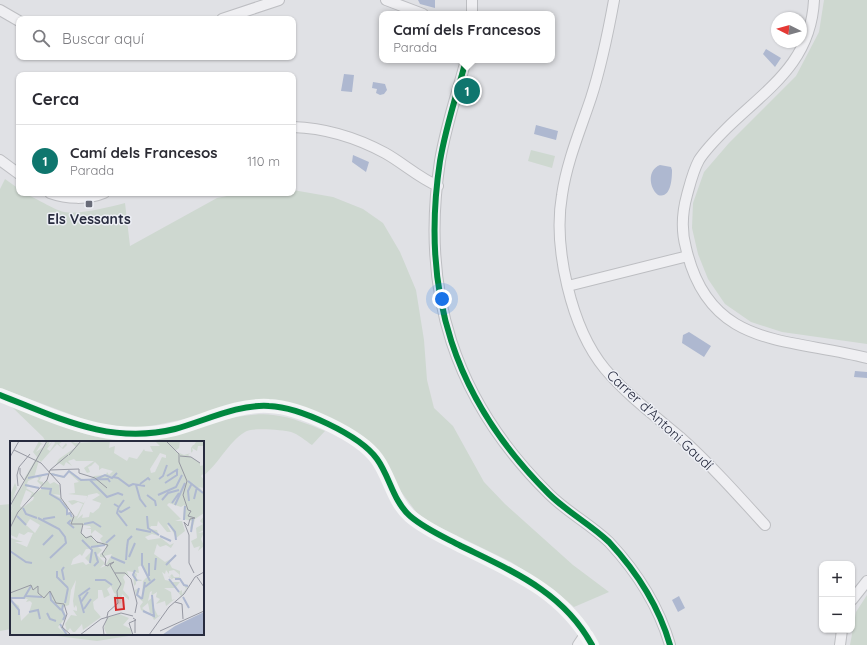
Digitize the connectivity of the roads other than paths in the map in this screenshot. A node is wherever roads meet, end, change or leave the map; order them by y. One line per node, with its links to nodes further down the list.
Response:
1 (279, 0): 9 (street)
2 (386, 0): 7 (street)
3 (472, 0): 8 (street)
4 (614, 0): 19 (street, Carrer d'Antoni Gaudí)
5 (814, 0): 18 (street)
6 (0, 10): 10 (street)
7 (415, 11)
8 (472, 11)
9 (231, 16)
10 (16, 19)
11 (465, 63): 15 (street)
12 (296, 128): 15 (street)
13 (0, 160): 14 (street)
14 (16, 172)
15 (438, 186): 28 (street)
16 (66, 196): 17 (street)
17 (93, 196)
18 (688, 256): 19 (street); 20 (street)
19 (568, 286): 22 (street, Carrer d'Antoni Gaudí)
20 (867, 358)
21 (0, 395): 26 (street)
22 (765, 525)
23 (867, 581): 24 (street)
24 (854, 597)
25 (842, 633): 29 (street)
26 (589, 639): 27 (street)
27 (578, 645)
28 (670, 645)
29 (840, 645)

